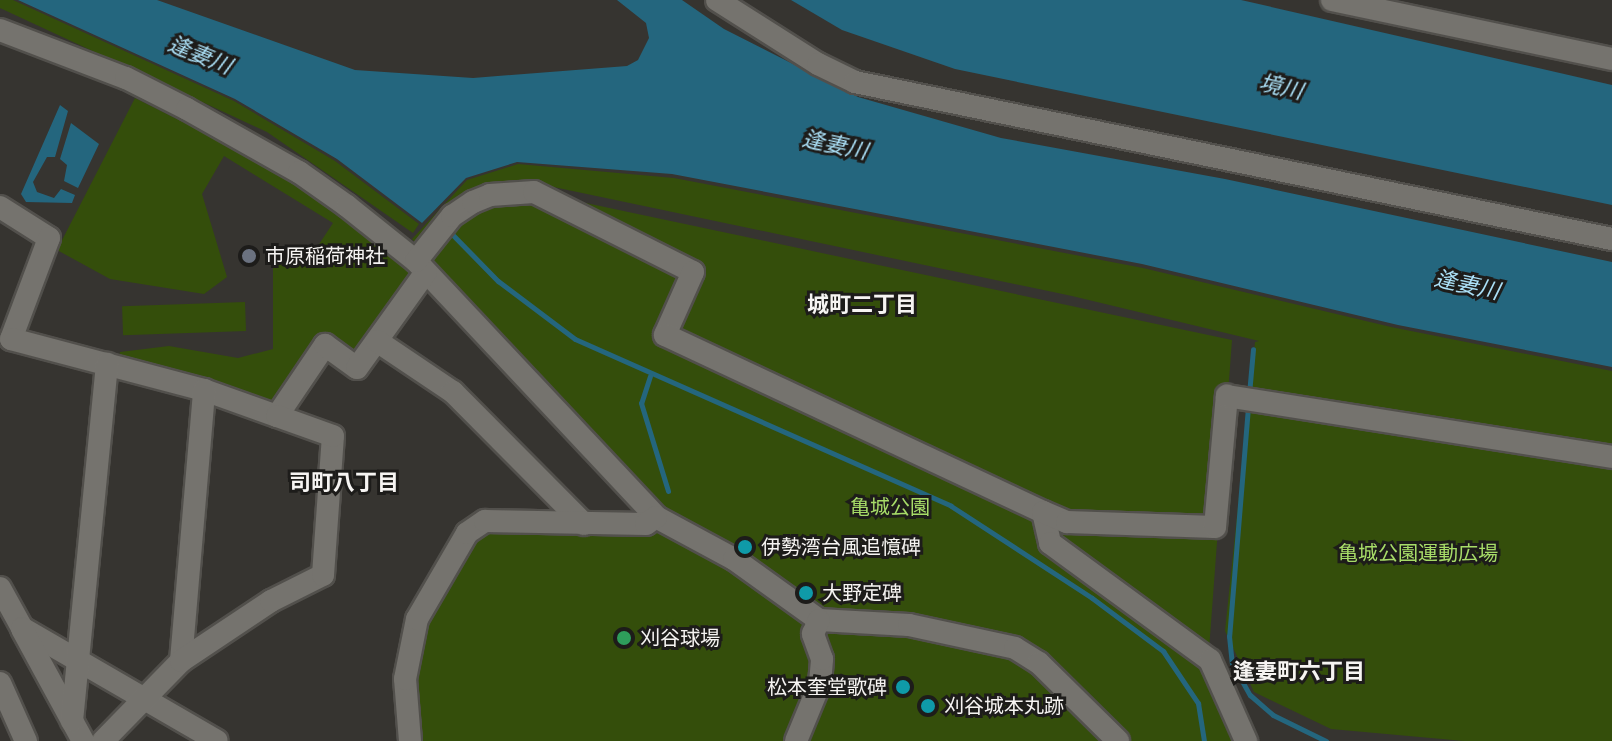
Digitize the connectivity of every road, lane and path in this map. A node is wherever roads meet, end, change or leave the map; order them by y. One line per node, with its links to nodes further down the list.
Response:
1 (717, 0): 6 (street)
2 (1332, 0): 4 (street)
3 (1, 35): 7 (street)
4 (1612, 59)
5 (0, 207): 9 (street)
6 (1612, 239)
7 (421, 266): 8 (street); 13 (street); 14 (street)
8 (377, 341): 11 (street); 15 (street)
9 (107, 364): 10 (street); 21 (street)
10 (204, 390): 11 (street); 20 (street)
11 (277, 416): 20 (street)
12 (1612, 457): 13 (street)
13 (1043, 512): 31 (street)
14 (656, 517): 15 (street); 18 (street)
15 (584, 524): 28 (street)
16 (0, 588): 19 (street)
17 (0, 617): 19 (street)
18 (819, 620): 29 (street); 30 (street)
19 (22, 628): 21 (street); 24 (street)
20 (181, 661): 23 (street)
21 (80, 663): 23 (street); 24 (street)
22 (0, 683): 25 (street)
23 (145, 695): 26 (street); 27 (street)
24 (78, 731)
25 (26, 741)
26 (103, 741)
27 (217, 741)
28 (410, 741)
29 (796, 741)
30 (1118, 741)
31 (1246, 741)

